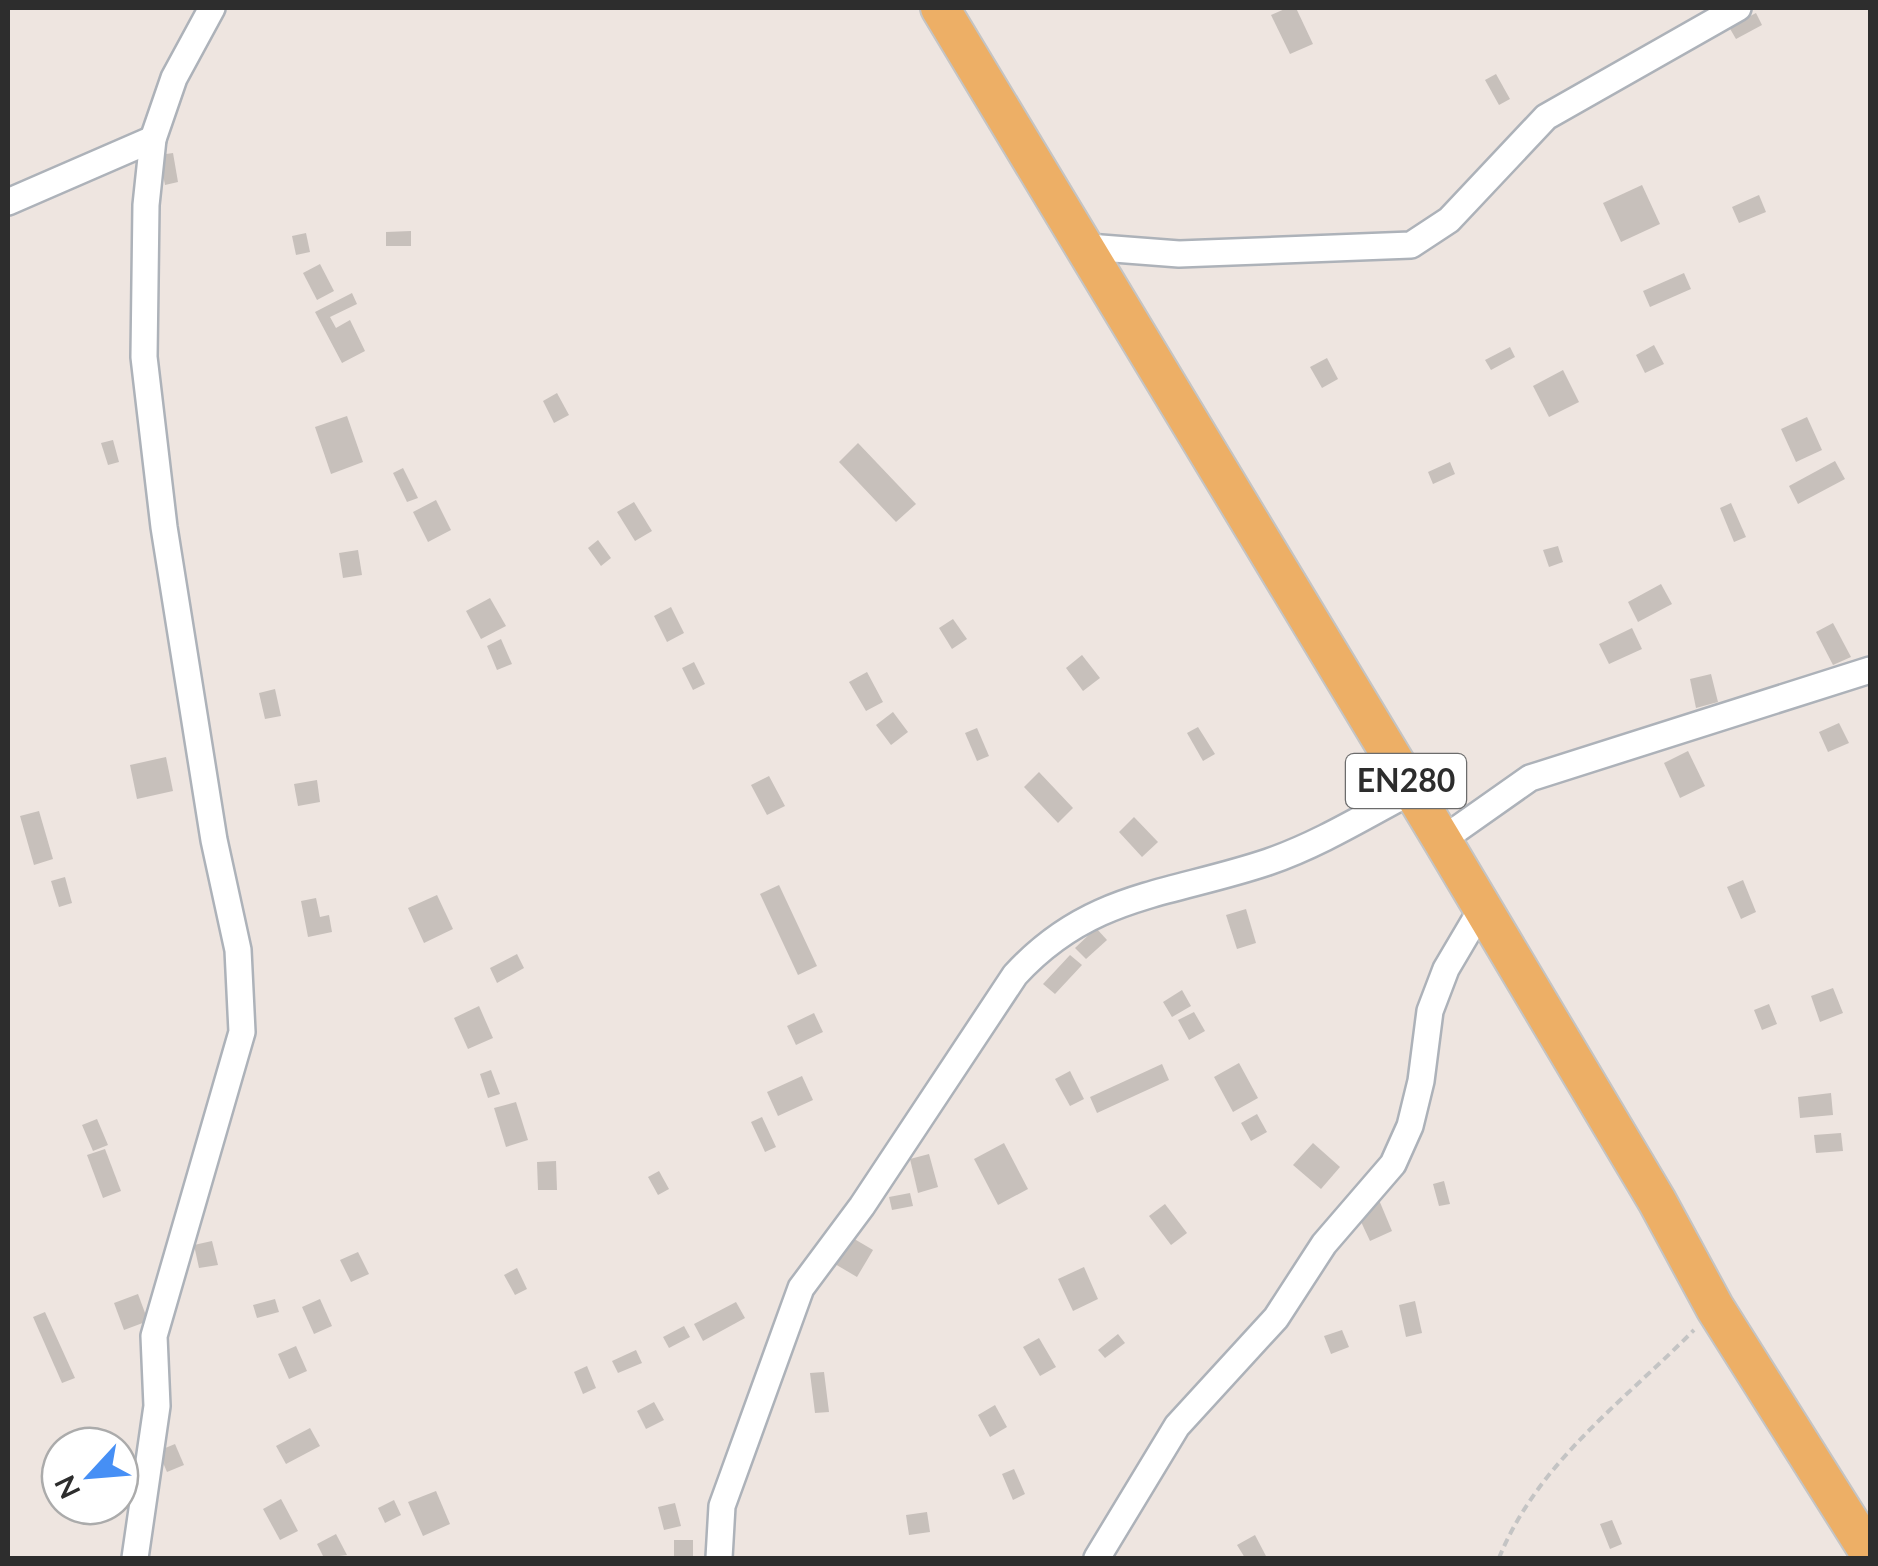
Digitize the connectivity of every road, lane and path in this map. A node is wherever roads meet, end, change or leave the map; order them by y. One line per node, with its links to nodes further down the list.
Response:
1 (212, 8): 5 (street)
2 (940, 8): 7 (main road, EN280)
3 (1738, 8): 4 (street)
4 (1696, 18): 7 (street)
5 (153, 138): 6 (street); 14 (street)
6 (8, 202)
7 (1088, 247): 9 (main road, EN280)
8 (1870, 670): 10 (street)
9 (1412, 791): 10 (main road, EN280); 15 (street)
10 (1442, 840): 11 (main road, EN280)
11 (1482, 908): 12 (main road, EN280); 16 (street)
12 (1715, 1308): 13 (main road, EN280); 17 (path)
13 (1870, 1554)
14 (134, 1558)
15 (719, 1558)
16 (1096, 1558)
17 (1499, 1558)

